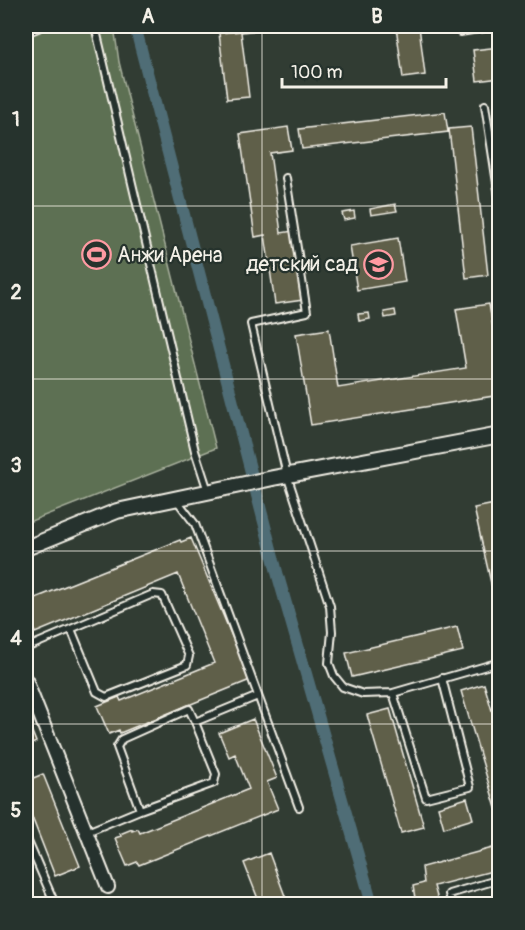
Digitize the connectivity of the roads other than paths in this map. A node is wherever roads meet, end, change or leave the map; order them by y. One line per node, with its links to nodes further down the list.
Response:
1 (43, 26): 5 (lane)
2 (95, 26): 13 (lane)
3 (497, 26): 4 (lane)
4 (460, 32)
5 (26, 33)
6 (484, 105): 8 (lane)
7 (286, 178): 12 (lane)
8 (500, 203)
9 (500, 277): 10 (lane)
10 (500, 295)
11 (500, 435): 12 (street)
12 (280, 477): 13 (street); 21 (lane)
13 (209, 492): 14 (street)
14 (176, 499): 15 (street); 22 (lane)
15 (26, 548)
16 (71, 629): 16 (lane); 17 (lane)
17 (26, 648)
18 (500, 662): 19 (lane)
19 (442, 678): 21 (lane); 21 (lane)
20 (26, 680): 26 (street)
21 (393, 693)
22 (258, 696): 23 (lane); 24 (lane)
23 (195, 722): 25 (lane); 25 (lane)
24 (300, 807)
25 (141, 810): 26 (lane)
26 (87, 832): 29 (street)
27 (26, 837): 30 (lane)
28 (500, 879): 31 (lane)
29 (108, 887)
30 (55, 904)
31 (452, 904)

